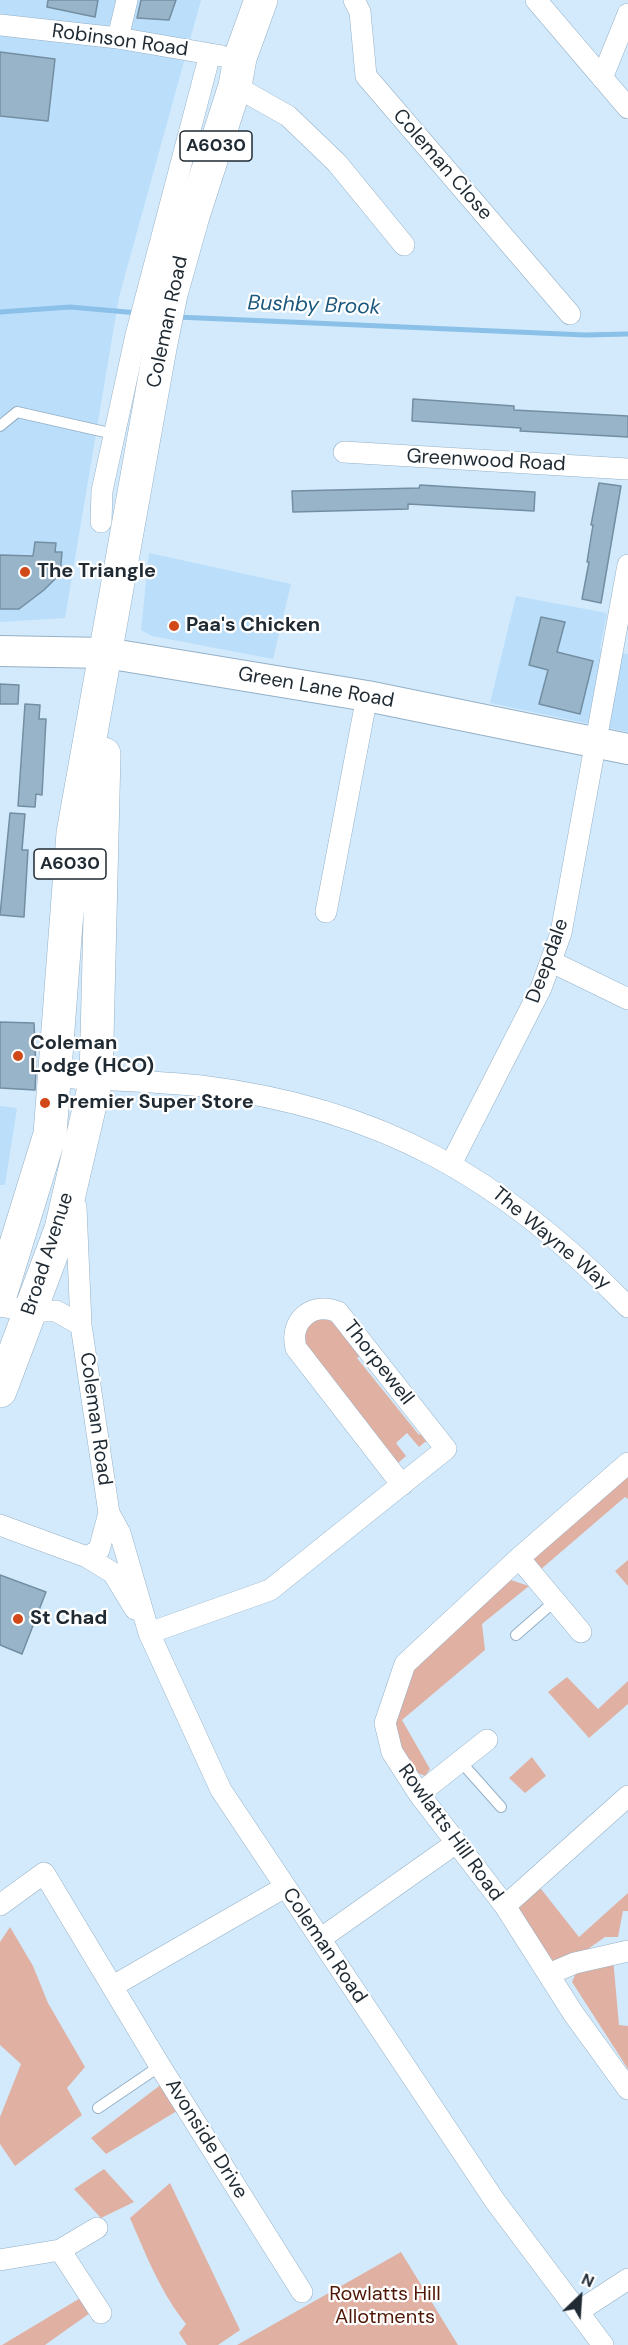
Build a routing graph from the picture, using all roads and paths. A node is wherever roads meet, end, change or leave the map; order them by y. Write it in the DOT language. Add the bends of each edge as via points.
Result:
graph roads {
  1 [pos="127,0"];
  2 [pos="261,0"];
  3 [pos="354,0"];
  4 [pos="537,0"];
  5 [pos="628,14"];
  6 [pos="0,25"];
  7 [pos="118,38"];
  8 [pos="228,66"];
  9 [pos="602,78"];
  10 [pos="628,108"];
  11 [pos="404,245"];
  12 [pos="570,314"];
  13 [pos="148,342"];
  14 [pos="0,426"];
  15 [pos="114,434"];
  16 [pos="344,452"];
  17 [pos="628,469"];
  18 [pos="101,522"];
  19 [pos="628,565"];
  20 [pos="621,644"];
  21 [pos="0,651"];
  22 [pos="106,653"];
  23 [pos="367,696"];
  24 [pos="595,742"];
  25 [pos="628,749"];
  26 [pos="326,912"];
  27 [pos="552,962"];
  28 [pos="628,999"];
  29 [pos="56,1077"];
  30 [pos="96,1079"];
  31 [pos="451,1164"];
  32 [pos="74,1174"];
  33 [pos="0,1296"];
  34 [pos="628,1307"];
  35 [pos="15,1308"];
  36 [pos="81,1325"];
  37 [pos="0,1391"];
  38 [pos="628,1463"];
  39 [pos="402,1485"];
  40 [pos="109,1513"];
  41 [pos="0,1525"];
  42 [pos="87,1557"];
  43 [pos="519,1558"];
  44 [pos="555,1601"];
  45 [pos="581,1632"];
  46 [pos="149,1633"];
  47 [pos="516,1635"];
  48 [pos="487,1740"];
  49 [pos="460,1762"];
  50 [pos="419,1794"];
  51 [pos="628,1796"];
  52 [pos="501,1807"];
  53 [pos="456,1844"];
  54 [pos="285,1887"];
  55 [pos="0,1905"];
  56 [pos="505,1906"];
  57 [pos="320,1939"];
  58 [pos="628,1952"];
  59 [pos="549,1974"];
  60 [pos="113,1986"];
  61 [pos="160,2066"];
  62 [pos="628,2089"];
  63 [pos="98,2108"];
  64 [pos="97,2228"];
  65 [pos="60,2250"];
  66 [pos="0,2260"];
  67 [pos="628,2279"];
  68 [pos="302,2292"];
  69 [pos="579,2311"];
  70 [pos="101,2313"];
  71 [pos="603,2345"];
  1 -- 7 [label="street"];
  2 -- 8 [label="highway, Coleman Road / A6030"];
  3 -- 12 [label="street, Coleman Close" via="360,12 366,76"];
  4 -- 9 [label="street"];
  5 -- 9 [label="street"];
  6 -- 7 [label="street, Robinson Road"];
  7 -- 8 [label="street, Robinson Road"];
  8 -- 11 [label="street, Robinson Road" via="337,163"];
  8 -- 13 [label="highway, Coleman Road / A6030" via="194,216 160,290"];
  9 -- 10 [label="street"];
  13 -- 15 [label="street"];
  13 -- 22 [label="highway, Coleman Road / A6030"];
  14 -- 15 [label="lane" via="17,412"];
  15 -- 18 [label="street" via="102,491"];
  16 -- 17 [label="street, Greenwood Road"];
  19 -- 20 [label="street, Deepdale"];
  20 -- 24 [label="street, Deepdale"];
  21 -- 22 [label="street, Green Lane Road"];
  22 -- 23 [label="street, Green Lane Road"];
  22 -- 29 [label="highway, Coleman Road / A6030" via="73,833"];
  22 -- 30 [label="highway, Coleman Road / A6030"];
  23 -- 24 [label="street, Green Lane Road"];
  23 -- 26 [label="street"];
  24 -- 25 [label="street, Green Lane Road"];
  24 -- 27 [label="street, Deepdale" via="568,903"];
  27 -- 28 [label="street"];
  27 -- 31 [label="street, Deepdale"];
  29 -- 30 [label="street, The Wayne Way"];
  29 -- 33 [label="highway, Broad Avenue / A6030" via="50,1134"];
  30 -- 31 [label="street, The Wayne Way" via="200,1086 284,1101 339,1115"];
  30 -- 32 [label="highway, Broad Avenue / A6030"];
  31 -- 34 [label="street, The Wayne Way" via="539,1224"];
  32 -- 35 [label="highway, Broad Avenue / A6030" via="61,1229"];
  32 -- 36 [label="street, Coleman Road"];
  35 -- 36 [label="street, Coleman Road" via="56,1311"];
  35 -- 37 [label="highway, Broad Avenue / A6030"];
  36 -- 40 [label="street, Coleman Road"];
  38 -- 43 [label="street, Rowlatts Hill Road"];
  39 -- 39 [label="street, Thorpewell" via="296,1348 294,1332 308,1312 323,1308 338,1312 446,1449"];
  39 -- 46 [label="street, Thorpewell" via="270,1590"];
  40 -- 42 [label="street, Coleman Road" via="99,1550"];
  40 -- 46 [label="street, Coleman Road" via="120,1533"];
  41 -- 42 [label="street"];
  42 -- 46 [label="street" via="113,1573"];
  43 -- 44 [label="street"];
  43 -- 50 [label="street, Rowlatts Hill Road" via="405,1664 385,1723 392,1752"];
  44 -- 45 [label="street"];
  44 -- 47 [label="lane"];
  46 -- 54 [label="street, Coleman Road" via="221,1790"];
  48 -- 49 [label="street"];
  49 -- 50 [label="street"];
  49 -- 52 [label="lane"];
  50 -- 53 [label="street, Rowlatts Hill Road"];
  51 -- 56 [label="street"];
  53 -- 56 [label="street, Rowlatts Hill Road"];
  53 -- 57 [label="street"];
  54 -- 57 [label="street, Coleman Road"];
  54 -- 60 [label="street"];
  55 -- 60 [label="street, Avonside Drive" via="44,1873"];
  56 -- 59 [label="street, Rowlatts Hill Road"];
  57 -- 69 [label="street, Coleman Road" via="495,2201"];
  58 -- 59 [label="street" via="575,1963"];
  59 -- 62 [label="street, Rowlatts Hill Road"];
  60 -- 61 [label="street, Avonside Drive"];
  61 -- 63 [label="lane"];
  61 -- 68 [label="street, Avonside Drive"];
  64 -- 65 [label="street"];
  65 -- 66 [label="street"];
  65 -- 70 [label="street"];
  67 -- 69 [label="street"];
  69 -- 71 [label="street, Coleman Road"];
}
